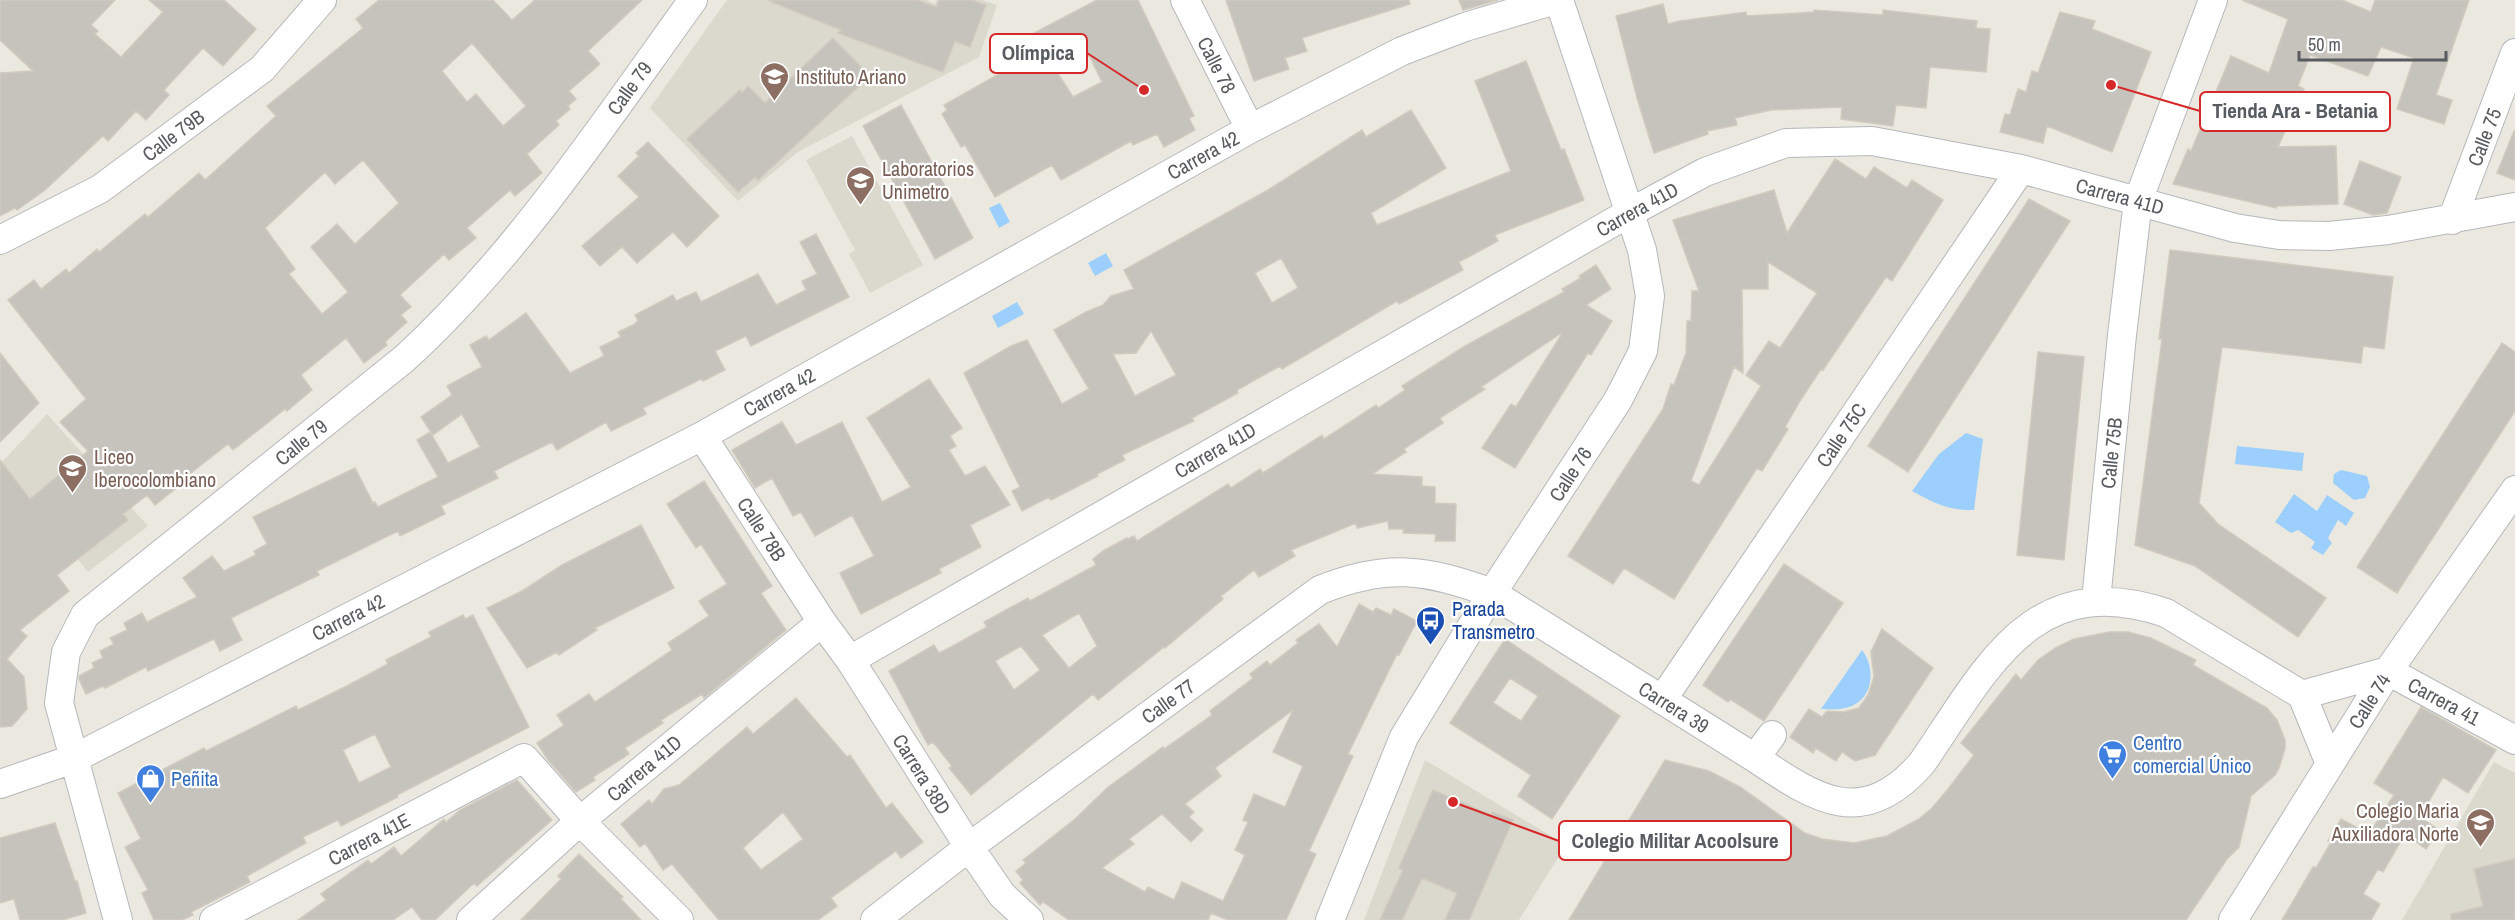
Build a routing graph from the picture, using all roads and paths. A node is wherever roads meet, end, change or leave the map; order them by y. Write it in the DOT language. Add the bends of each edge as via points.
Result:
graph roads {
  1 [pos="322,0"];
  2 [pos="693,0"];
  3 [pos="1185,0"];
  4 [pos="1557,0"];
  5 [pos="2213,0"];
  6 [pos="2515,53"];
  7 [pos="1250,129"];
  8 [pos="2021,169"];
  9 [pos="2138,201"];
  10 [pos="2515,207"];
  11 [pos="1629,213"];
  12 [pos="2452,220"];
  13 [pos="0,240"];
  14 [pos="702,436"];
  15 [pos="2515,490"];
  16 [pos="1492,593"];
  17 [pos="2096,601"];
  18 [pos="822,622"];
  19 [pos="850,660"];
  20 [pos="2388,671"];
  21 [pos="2302,695"];
  22 [pos="1662,700"];
  23 [pos="2515,740"];
  24 [pos="73,759"];
  25 [pos="2330,764"];
  26 [pos="0,784"];
  27 [pos="580,821"];
  28 [pos="969,847"];
  29 [pos="118,920"];
  30 [pos="214,920"];
  31 [pos="471,920"];
  32 [pos="679,920"];
  33 [pos="875,920"];
  34 [pos="1029,920"];
  35 [pos="1330,920"];
  36 [pos="2233,920"];
  1 -- 13 [label="street, Calle 79B" via="262,69 100,189"];
  2 -- 24 [label="street, Calle 79" via="555,191 446,321 86,615 66,652 59,703"];
  3 -- 7 [label="street, Calle 78"];
  4 -- 7 [label="street, Carrera 42" via="1465,27 1402,51"];
  4 -- 11 [label="street, Calle 76"];
  5 -- 9 [label="street, Calle 75B"];
  6 -- 12 [label="street, Calle 75"];
  7 -- 14 [label="street, Carrera 42"];
  8 -- 9 [label="street, Carrera 41D"];
  8 -- 11 [label="street, Carrera 41D" via="1872,141 1786,143 1705,172"];
  8 -- 22 [label="street, Calle 75C"];
  9 -- 12 [label="street, Carrera 41D" via="2235,228 2279,235 2340,235"];
  9 -- 17 [label="street, Calle 75B"];
  10 -- 12 [label="street, Carrera 41D"];
  11 -- 16 [label="street, Calle 76" via="1642,250 1650,296 1643,351 1618,400"];
  11 -- 19 [label="street, Carrera 41D"];
  14 -- 18 [label="street, Calle 78B"];
  14 -- 24 [label="street, Carrera 42"];
  15 -- 20 [label="street, Calle 74"];
  16 -- 22 [label="street, Carrera 39"];
  16 -- 28 [label="street, Calle 77" via="1448,577 1412,572 1379,572 1349,578 1320,590"];
  16 -- 35 [label="street, Calle 76" via="1404,738"];
  17 -- 21 [label="street" via="2143,604 2166,613"];
  17 -- 22 [label="street, Carrera 39" via="2064,607 2031,624 2006,645 1907,781 1863,801 1837,802 1816,796 1797,786 1763,746"];
  18 -- 19 [label="street, Carrera 38D"];
  18 -- 27 [label="street, Carrera 41D"];
  19 -- 28 [label="street, Carrera 38D"];
  20 -- 21 [label="street, Carrera 41"];
  20 -- 23 [label="street, Carrera 41"];
  20 -- 25 [label="street, Calle 74"];
  21 -- 25 [label="street"];
  24 -- 26 [label="street, Carrera 42"];
  24 -- 29 [label="street, Calle 79"];
  25 -- 36 [label="street, Calle 74"];
  27 -- 30 [label="street, Carrera 41E" via="524,758"];
  27 -- 31 [label="street, Carrera 41D"];
  27 -- 32 [label="street"];
  28 -- 33 [label="street, Calle 77"];
  28 -- 34 [label="street, Carrera 38D" via="1002,895"];
}
